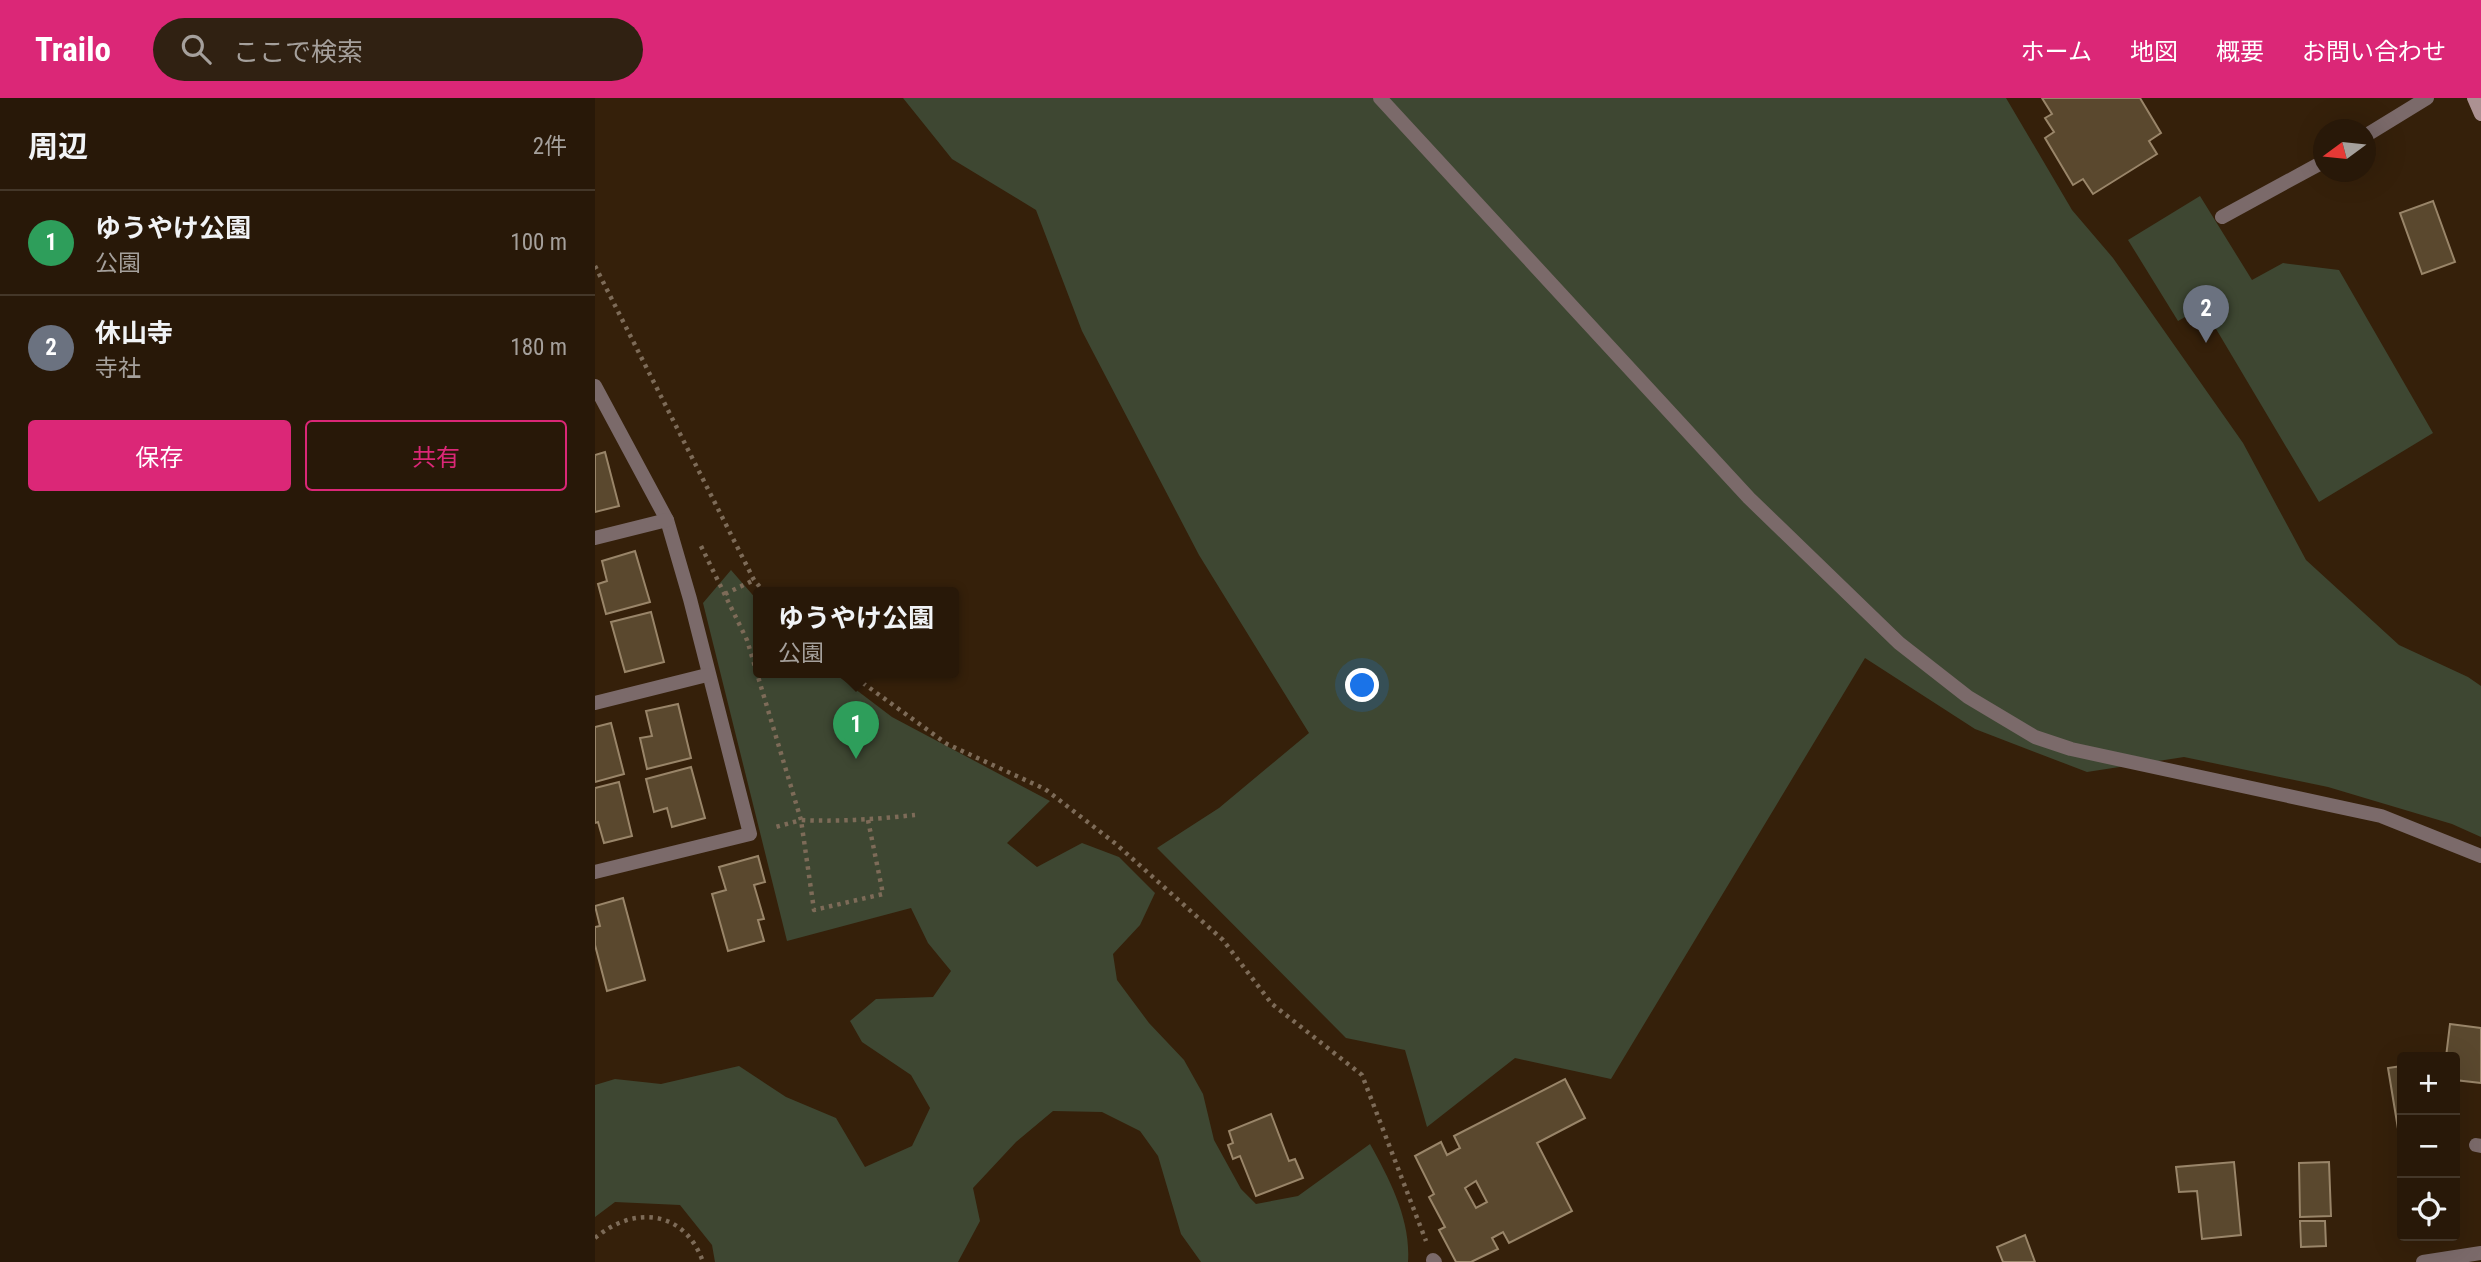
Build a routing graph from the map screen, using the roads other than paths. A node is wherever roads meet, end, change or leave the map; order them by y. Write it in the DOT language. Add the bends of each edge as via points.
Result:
graph roads {
  1 [pos="1380,98"];
  2 [pos="2427,98"];
  3 [pos="2474,98"];
  4 [pos="2481,114"];
  5 [pos="2376,129"];
  6 [pos="2313,167"];
  7 [pos="2222,217"];
  8 [pos="595,386"];
  9 [pos="667,520"];
  10 [pos="595,538"];
  11 [pos="707,675"];
  12 [pos="595,703"];
  13 [pos="2481,856"];
  14 [pos="595,872"];
  15 [pos="2481,1253"];
  16 [pos="2423,1262"];
  1 -- 13 [label="street" via="1749,498 1899,643 1968,697 2035,737 2071,750 2381,816"];
  2 -- 5 [label="street"];
  3 -- 4 [label="main road"];
  6 -- 7 [label="street"];
  8 -- 9 [label="street"];
  9 -- 10 [label="street"];
  9 -- 11 [label="street"];
  11 -- 12 [label="street"];
  11 -- 14 [label="street" via="750,834"];
  15 -- 16 [label="street"];
}
